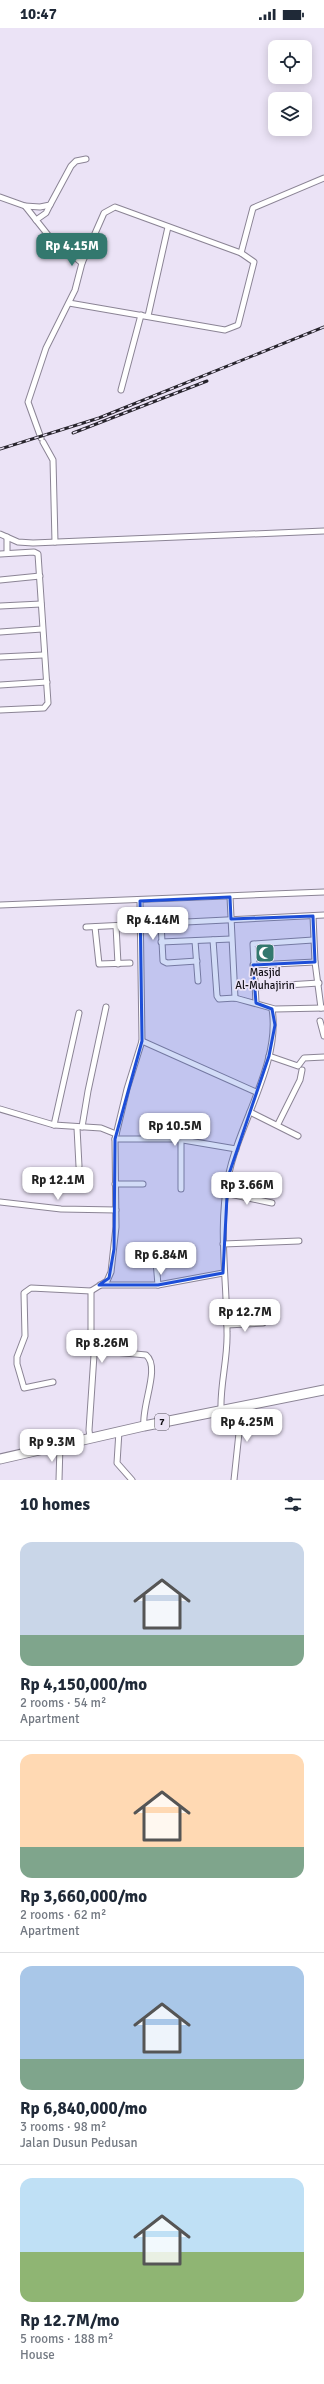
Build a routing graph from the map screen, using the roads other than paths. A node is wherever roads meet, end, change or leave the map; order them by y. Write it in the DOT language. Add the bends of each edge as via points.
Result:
graph roads {
  1 [pos="86,159"];
  2 [pos="324,178"];
  3 [pos="0,197"];
  4 [pos="50,205"];
  5 [pos="25,206"];
  6 [pos="36,220"];
  7 [pos="168,227"];
  8 [pos="241,253"];
  9 [pos="82,263"];
  10 [pos="68,303"];
  11 [pos="140,315"];
  12 [pos="148,316"];
  13 [pos="122,390"];
  14 [pos="324,531"];
  15 [pos="0,534"];
  16 [pos="7,537"];
  17 [pos="18,542"];
  18 [pos="55,542"];
  19 [pos="19,553"];
  20 [pos="0,554"];
  21 [pos="7,554"];
  22 [pos="40,576"];
  23 [pos="0,580"];
  24 [pos="41,604"];
  25 [pos="0,606"];
  26 [pos="42,629"];
  27 [pos="0,632"];
  28 [pos="43,655"];
  29 [pos="0,657"];
  30 [pos="46,682"];
  31 [pos="0,685"];
  32 [pos="0,710"];
  33 [pos="324,892"];
  34 [pos="230,897"];
  35 [pos="140,900"];
  36 [pos="0,905"];
  37 [pos="324,915"];
  38 [pos="313,916"];
  39 [pos="231,920"];
  40 [pos="161,923"];
  41 [pos="140,924"];
  42 [pos="116,926"];
  43 [pos="86,927"];
  44 [pos="95,927"];
  45 [pos="231,939"];
  46 [pos="214,940"];
  47 [pos="313,940"];
  48 [pos="196,941"];
  49 [pos="162,942"];
  50 [pos="197,961"];
  51 [pos="315,962"];
  52 [pos="130,963"];
  53 [pos="118,964"];
  54 [pos="253,965"];
  55 [pos="198,981"];
  56 [pos="319,983"];
  57 [pos="255,987"];
  58 [pos="235,998"];
  59 [pos="256,1004"];
  60 [pos="106,1007"];
  61 [pos="323,1008"];
  62 [pos="272,1009"];
  63 [pos="79,1013"];
  64 [pos="320,1021"];
  65 [pos="324,1036"];
  66 [pos="142,1041"];
  67 [pos="269,1056"];
  68 [pos="324,1058"];
  69 [pos="302,1070"];
  70 [pos="256,1092"];
  71 [pos="0,1109"];
  72 [pos="250,1112"];
  73 [pos="278,1124"];
  74 [pos="54,1125"];
  75 [pos="79,1128"];
  76 [pos="115,1136"];
  77 [pos="298,1136"];
  78 [pos="181,1140"];
  79 [pos="236,1149"];
  80 [pos="79,1166"];
  81 [pos="115,1184"];
  82 [pos="143,1184"];
  83 [pos="181,1189"];
  84 [pos="225,1193"];
  85 [pos="0,1202"];
  86 [pos="272,1203"];
  87 [pos="116,1210"];
  88 [pos="299,1241"];
  89 [pos="222,1244"];
  90 [pos="155,1250"];
  91 [pos="224,1273"];
  92 [pos="99,1285"];
  93 [pos="158,1285"];
  94 [pos="91,1291"];
  95 [pos="263,1324"];
  96 [pos="227,1325"];
  97 [pos="93,1350"];
  98 [pos="53,1382"];
  99 [pos="324,1390"];
  100 [pos="240,1407"];
  101 [pos="221,1410"];
  102 [pos="144,1426"];
  103 [pos="119,1431"];
  104 [pos="90,1438"];
  105 [pos="60,1445"];
  106 [pos="0,1459"];
  107 [pos="134,1479"];
  108 [pos="59,1480"];
  109 [pos="234,1480"];
  1 -- 4 [label="street" via="71,166"];
  2 -- 8 [label="street" via="252,208"];
  3 -- 5 [label="street"];
  4 -- 5 [label="street"];
  4 -- 6 [label="street" via="46,213"];
  5 -- 6 [label="street"];
  6 -- 9 [label="street" via="60,246"];
  7 -- 8 [label="street"];
  7 -- 9 [label="street" via="120,208 107,210"];
  7 -- 12 [label="street"];
  8 -- 12 [label="street" via="250,258 254,266 238,325 217,330"];
  9 -- 10 [label="street" via="78,282"];
  10 -- 11 [label="street"];
  10 -- 18 [label="street" via="46,348 28,402 42,440 53,460"];
  11 -- 12 [label="street"];
  11 -- 13 [label="street"];
  14 -- 18 [label="street"];
  15 -- 16 [label="street"];
  16 -- 17 [label="street"];
  16 -- 21 [label="street"];
  17 -- 18 [label="street"];
  17 -- 19 [label="street"];
  19 -- 21 [label="street"];
  19 -- 22 [label="street" via="37,552"];
  20 -- 21 [label="street"];
  22 -- 23 [label="street"];
  22 -- 24 [label="street"];
  24 -- 25 [label="street"];
  24 -- 26 [label="street"];
  26 -- 27 [label="street"];
  26 -- 28 [label="street"];
  28 -- 29 [label="street"];
  28 -- 30 [label="street"];
  30 -- 31 [label="street"];
  30 -- 32 [label="street" via="46,707"];
  33 -- 34 [label="street"];
  34 -- 35 [label="street"];
  34 -- 39 [label="street"];
  35 -- 36 [label="street"];
  35 -- 41 [label="street"];
  37 -- 38 [label="street"];
  38 -- 39 [label="street"];
  38 -- 47 [label="street"];
  39 -- 40 [label="street"];
  39 -- 45 [label="street"];
  40 -- 41 [label="street"];
  40 -- 49 [label="street"];
  41 -- 42 [label="street"];
  41 -- 66 [label="street"];
  42 -- 44 [label="street"];
  42 -- 53 [label="street"];
  43 -- 44 [label="street"];
  44 -- 53 [label="street" via="98,963"];
  45 -- 46 [label="street"];
  45 -- 58 [label="street"];
  46 -- 48 [label="street"];
  46 -- 58 [label="street" via="217,996 221,999"];
  47 -- 51 [label="street"];
  47 -- 54 [label="street" via="254,943"];
  48 -- 49 [label="street"];
  48 -- 50 [label="street"];
  49 -- 50 [label="street" via="164,962"];
  50 -- 55 [label="street"];
  51 -- 54 [label="street"];
  51 -- 56 [label="street"];
  52 -- 53 [label="street"];
  54 -- 57 [label="street"];
  56 -- 57 [label="street"];
  56 -- 61 [label="street"];
  57 -- 59 [label="street"];
  58 -- 59 [label="street"];
  59 -- 62 [label="street"];
  60 -- 75 [label="street"];
  61 -- 62 [label="street"];
  62 -- 67 [label="street" via="275,1025"];
  63 -- 74 [label="street"];
  64 -- 65 [label="street"];
  66 -- 70 [label="street"];
  66 -- 76 [label="street"];
  67 -- 68 [label="street" via="298,1066 304,1058"];
  67 -- 70 [label="street"];
  69 -- 73 [label="street" via="300,1080"];
  70 -- 72 [label="street"];
  71 -- 74 [label="street"];
  72 -- 73 [label="street"];
  72 -- 79 [label="street"];
  73 -- 77 [label="street"];
  74 -- 75 [label="street"];
  75 -- 76 [label="street" via="109,1129"];
  75 -- 80 [label="street"];
  76 -- 78 [label="street"];
  76 -- 81 [label="street"];
  78 -- 79 [label="street"];
  78 -- 83 [label="street"];
  79 -- 84 [label="street"];
  81 -- 82 [label="street"];
  81 -- 87 [label="street"];
  84 -- 86 [label="street"];
  84 -- 89 [label="street"];
  85 -- 87 [label="street" via="61,1210"];
  87 -- 92 [label="street" via="110,1272 107,1281"];
  88 -- 89 [label="street"];
  89 -- 91 [label="street"];
  90 -- 93 [label="street"];
  91 -- 93 [label="street"];
  91 -- 96 [label="street"];
  92 -- 93 [label="street"];
  92 -- 94 [label="street"];
  94 -- 97 [label="street"];
  94 -- 98 [label="street" via="31,1288 24,1293 25,1336 17,1357 18,1370 24,1388"];
  95 -- 96 [label="street"];
  96 -- 101 [label="street"];
  97 -- 102 [label="street" via="146,1355 151,1360 152,1371 143,1411"];
  97 -- 104 [label="street"];
  99 -- 100 [label="highway, 7"];
  100 -- 101 [label="highway, 7"];
  100 -- 109 [label="street"];
  101 -- 102 [label="highway, 7"];
  102 -- 103 [label="highway, 7"];
  103 -- 104 [label="highway, 7"];
  103 -- 107 [label="street" via="117,1463 122,1471"];
  104 -- 105 [label="highway, 7"];
  105 -- 106 [label="highway, 7"];
  105 -- 108 [label="street"];
}
